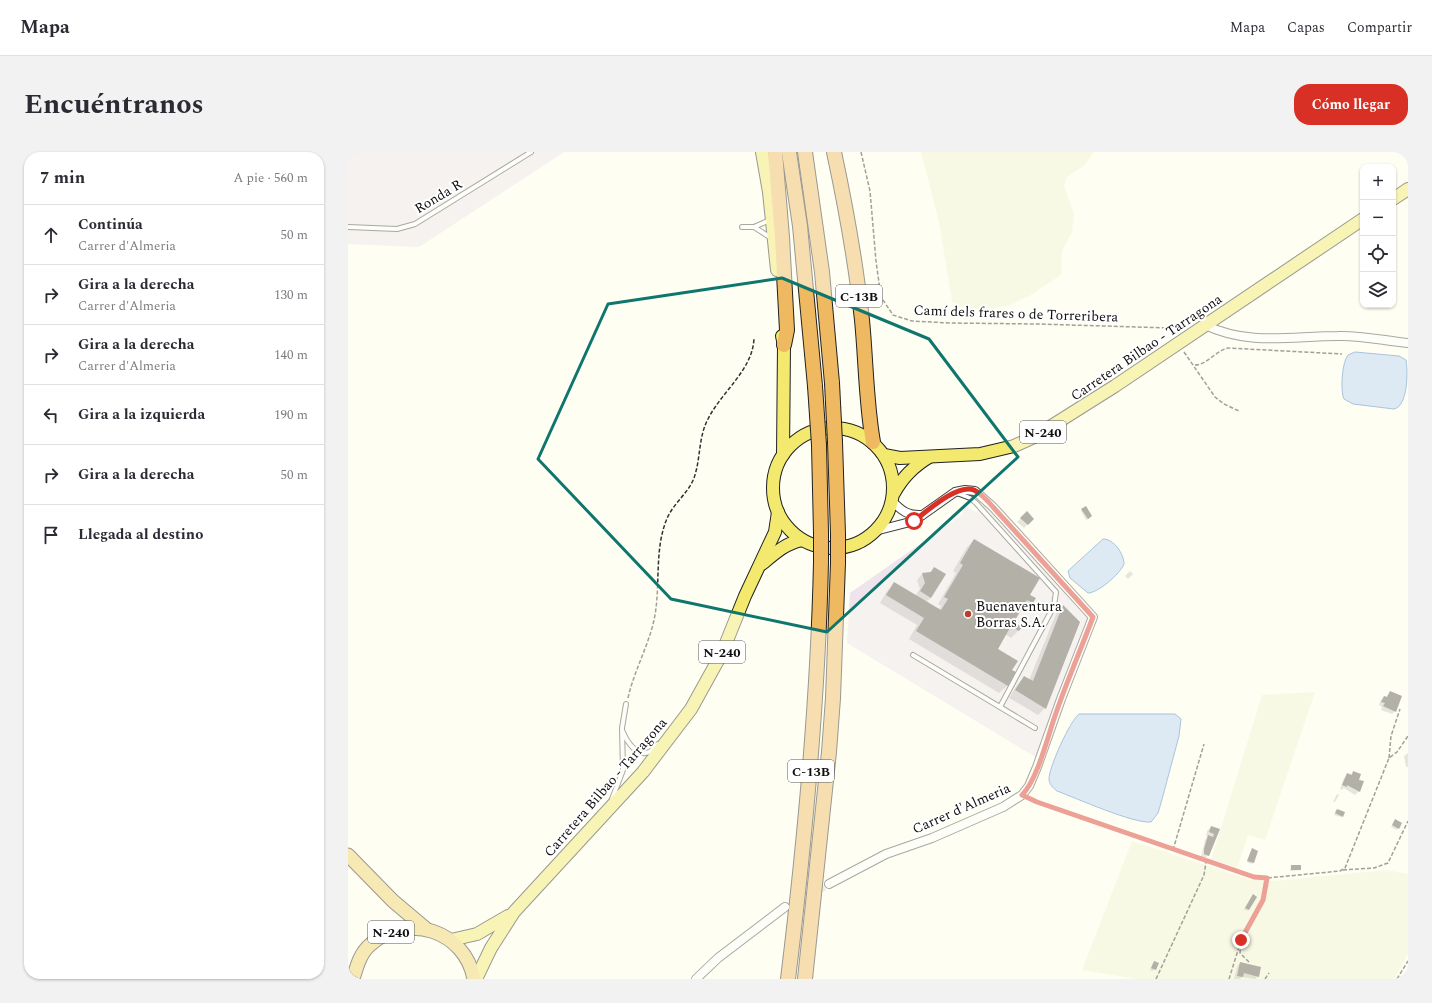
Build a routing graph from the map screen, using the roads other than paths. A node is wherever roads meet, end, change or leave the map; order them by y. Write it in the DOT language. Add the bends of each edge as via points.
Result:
graph roads {
  1 [pos="531,152"];
  2 [pos="762,152"];
  3 [pos="775,152"];
  4 [pos="789,152"];
  5 [pos="805,152"];
  6 [pos="834,152"];
  7 [pos="1408,189"];
  8 [pos="1396,197"];
  9 [pos="772,219"];
  10 [pos="1360,221"];
  11 [pos="348,227"];
  12 [pos="742,227"];
  13 [pos="754,227"];
  14 [pos="775,243"];
  15 [pos="1205,325"];
  16 [pos="1408,343"];
  17 [pos="784,344"];
  18 [pos="873,442"];
  19 [pos="783,455"];
  20 [pos="884,455"];
  21 [pos="929,457"];
  22 [pos="955,492"];
  23 [pos="893,497"];
  24 [pos="778,512"];
  25 [pos="922,515"];
  26 [pos="875,531"];
  27 [pos="802,540"];
  28 [pos="760,566"];
  29 [pos="912,655"];
  30 [pos="626,704"];
  31 [pos="1000,707"];
  32 [pos="622,728"];
  33 [pos="1035,728"];
  34 [pos="675,732"];
  35 [pos="608,811"];
  36 [pos="348,855"];
  37 [pos="829,884"];
  38 [pos="785,907"];
  39 [pos="514,912"];
  40 [pos="425,928"];
  41 [pos="451,940"];
  42 [pos="348,973"];
  43 [pos="353,979"];
  44 [pos="475,979"];
  45 [pos="696,979"];
  46 [pos="788,979"];
  47 [pos="805,979"];
  1 -- 11 [label="lane, Ronda R" via="415,224 397,229"];
  2 -- 9 [label="main road"];
  3 -- 17 [label="highway" via="786,330"];
  4 -- 46 [label="highway, C-13B, bridge" via="800,226 815,386 819,444 821,562 815,722"];
  5 -- 47 [label="highway, C-13B, bridge" via="822,272 832,383 838,534 829,752"];
  6 -- 18 [label="highway, C-13B" via="856,270"];
  7 -- 8 [label="main road"];
  9 -- 13 [label="lane"];
  9 -- 14 [label="main road"];
  10 -- 15 [label="main road, Carretera Bilbao - Tarragona / N-240"];
  12 -- 13 [label="lane"];
  13 -- 14 [label="lane"];
  14 -- 17 [label="main road"];
  15 -- 16 [label="street" via="1243,337 1296,339 1339,336"];
  15 -- 21 [label="main road, Carretera Bilbao - Tarragona / N-240" via="1069,416 1023,443 990,452"];
  17 -- 19 [label="main road"];
  18 -- 19 [label="main road, N-240" via="850,430 825,428 801,437"];
  18 -- 20 [label="main road, N-240"];
  19 -- 24 [label="main road, N-240" via="774,479 774,496"];
  20 -- 21 [label="main road, N-240" via="900,458"];
  20 -- 23 [label="main road, N-240" via="892,473"];
  21 -- 23 [label="main road, N-240" via="904,476"];
  22 -- 25 [label="street"];
  22 -- 31 [label="lane" via="976,503 1056,592 1054,606"];
  22 -- 37 [label="street, Carrer d'Almeria" via="970,489 980,494 1093,617 1037,767 1022,795 1003,807 932,838 886,854"];
  23 -- 25 [label="street" via="906,514"];
  23 -- 26 [label="main road, N-240" via="886,518"];
  24 -- 27 [label="main road, N-240" via="786,525"];
  24 -- 28 [label="main road, N-240" via="775,532"];
  25 -- 26 [label="street" via="914,521"];
  26 -- 27 [label="main road, N-240" via="861,542 844,547 819,547"];
  27 -- 28 [label="main road, N-240" via="779,549"];
  28 -- 34 [label="main road, Carretera Bilbao - Tarragona / N-240" via="713,672"];
  29 -- 31 [label="lane"];
  30 -- 32 [label="lane"];
  31 -- 33 [label="lane"];
  32 -- 34 [label="lane" via="626,739 637,751 644,753"];
  32 -- 35 [label="lane" via="623,770"];
  34 -- 35 [label="main road, Carretera Bilbao - Tarragona / N-240"];
  35 -- 39 [label="main road, Carretera Bilbao - Tarragona / N-240"];
  36 -- 40 [label="highway, N-240" via="393,901"];
  38 -- 45 [label="street" via="718,958"];
  39 -- 41 [label="main road, N-240" via="477,934"];
  39 -- 44 [label="main road, N-240"];
  40 -- 41 [label="highway, N-240"];
  40 -- 43 [label="highway, N-240" via="399,929 386,933 370,944 358,960"];
  41 -- 44 [label="highway, N-240" via="466,957"];
  42 -- 43 [label="highway, N-240"];
}
